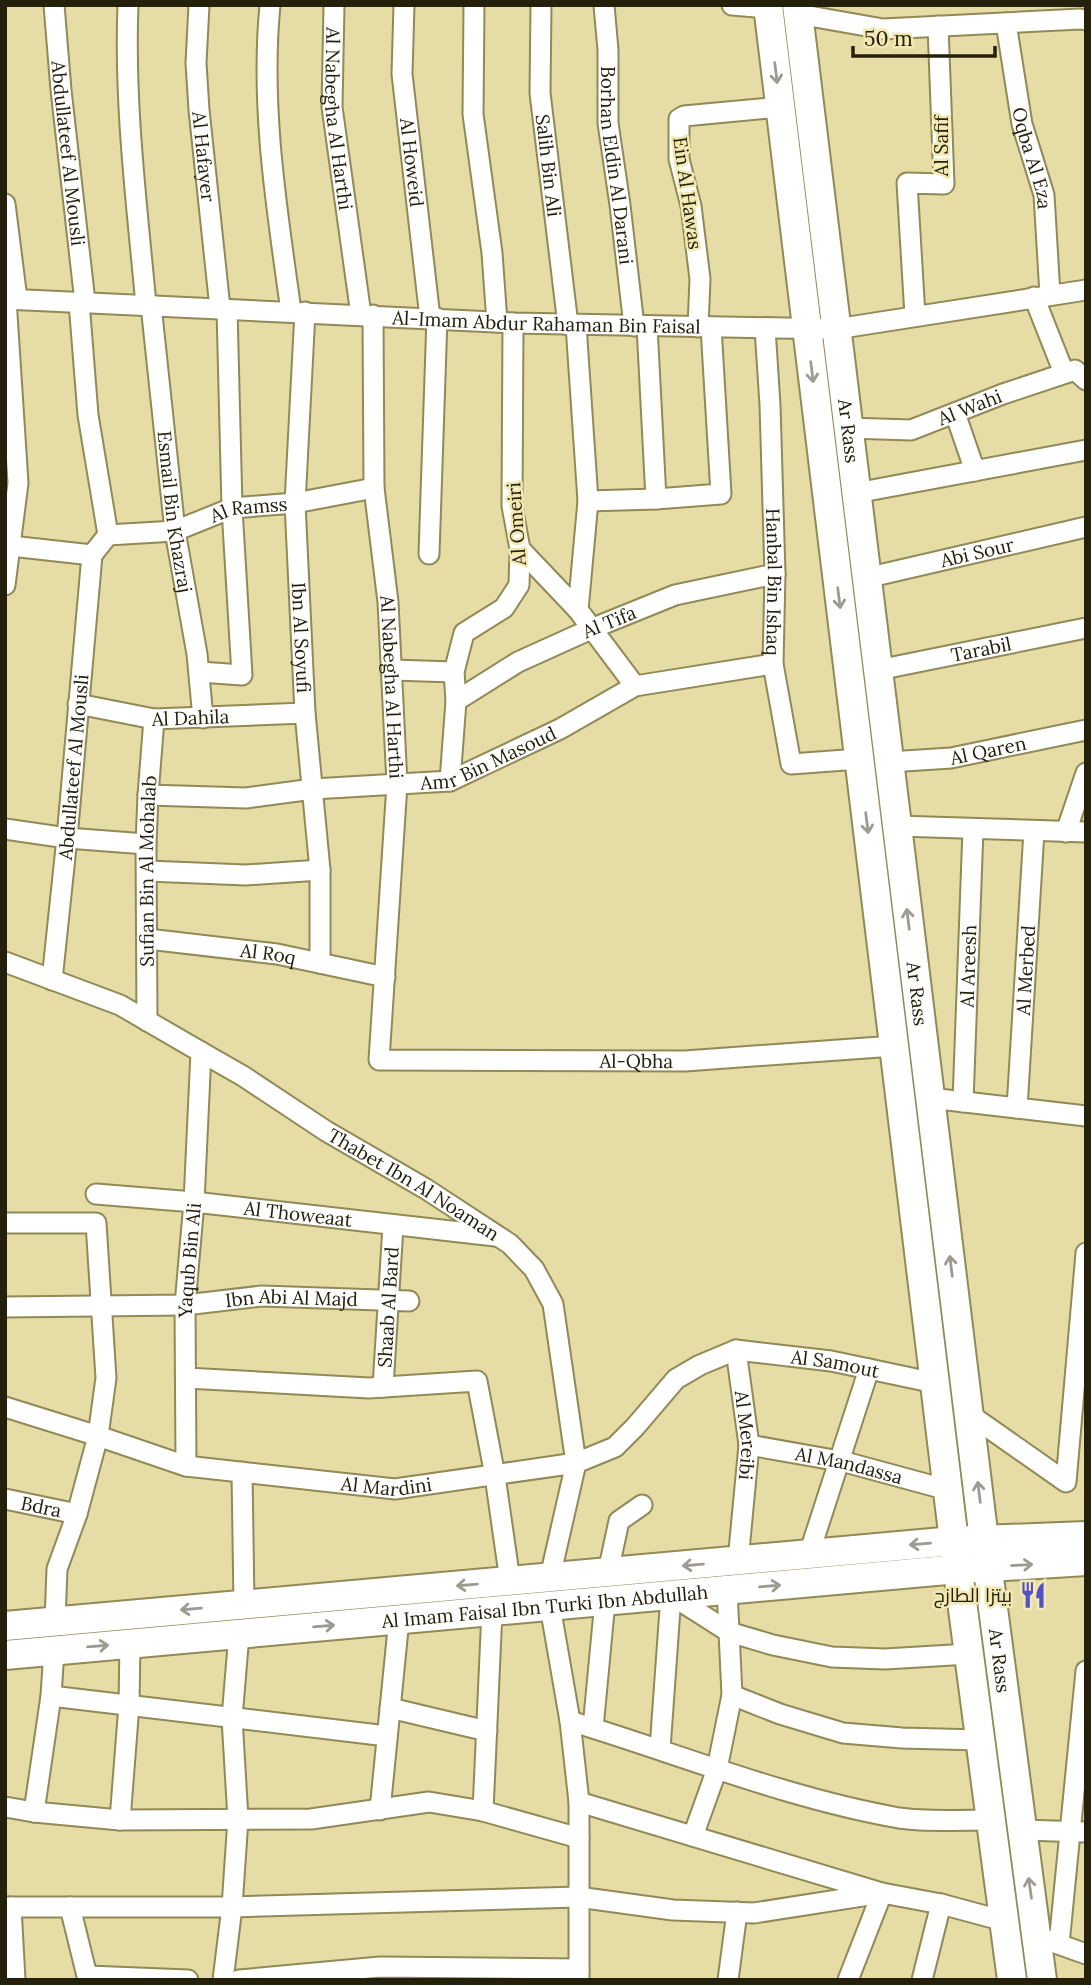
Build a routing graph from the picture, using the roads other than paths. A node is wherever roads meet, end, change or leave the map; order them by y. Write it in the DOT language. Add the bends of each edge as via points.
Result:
graph roads {
  1 [pos="54,5"];
  2 [pos="128,5"];
  3 [pos="199,5"];
  4 [pos="270,5"];
  5 [pos="334,5"];
  6 [pos="404,5"];
  7 [pos="474,5"];
  8 [pos="541,5"];
  9 [pos="604,5"];
  10 [pos="732,5"];
  11 [pos="768,7"];
  12 [pos="798,9"];
  13 [pos="976,15"];
  14 [pos="1086,20"];
  15 [pos="1006,23"];
  16 [pos="938,26"];
  17 [pos="780,107"];
  18 [pos="5,204"];
  19 [pos="1086,290"];
  20 [pos="1042,296"];
  21 [pos="9,299"];
  22 [pos="82,302"];
  23 [pos="149,305"];
  24 [pos="223,308"];
  25 [pos="298,312"];
  26 [pos="367,315"];
  27 [pos="915,316"];
  28 [pos="433,318"];
  29 [pos="505,322"];
  30 [pos="572,325"];
  31 [pos="640,326"];
  32 [pos="704,327"];
  33 [pos="765,328"];
  34 [pos="807,329"];
  35 [pos="836,329"];
  36 [pos="1064,373"];
  37 [pos="1086,380"];
  38 [pos="955,413"];
  39 [pos="848,428"];
  40 [pos="1086,450"];
  41 [pos="975,471"];
  42 [pos="12,482"];
  43 [pos="374,488"];
  44 [pos="856,493"];
  45 [pos="656,499"];
  46 [pos="588,501"];
  47 [pos="295,503"];
  48 [pos="232,508"];
  49 [pos="1086,527"];
  50 [pos="174,531"];
  51 [pos="108,535"];
  52 [pos="11,546"];
  53 [pos="520,549"];
  54 [pos="429,554"];
  55 [pos="92,555"];
  56 [pos="775,574"];
  57 [pos="866,578"];
  58 [pos="5,585"];
  59 [pos="578,610"];
  60 [pos="1086,628"];
  61 [pos="591,629"];
  62 [pos="773,664"];
  63 [pos="391,670"];
  64 [pos="878,670"];
  65 [pos="200,672"];
  66 [pos="454,672"];
  67 [pos="635,686"];
  68 [pos="456,701"];
  69 [pos="78,704"];
  70 [pos="305,713"];
  71 [pos="203,718"];
  72 [pos="154,719"];
  73 [pos="1086,730"];
  74 [pos="859,759"];
  75 [pos="889,762"];
  76 [pos="1086,773"];
  77 [pos="450,781"];
  78 [pos="397,784"];
  79 [pos="313,789"];
  80 [pos="148,795"];
  81 [pos="897,827"];
  82 [pos="5,829"];
  83 [pos="973,829"];
  84 [pos="1034,831"];
  85 [pos="1076,832"];
  86 [pos="67,838"];
  87 [pos="146,844"];
  88 [pos="320,870"];
  89 [pos="147,871"];
  90 [pos="148,939"];
  91 [pos="5,962"];
  92 [pos="320,963"];
  93 [pos="385,977"];
  94 [pos="52,980"];
  95 [pos="147,1021"];
  96 [pos="894,1046"];
  97 [pos="201,1052"];
  98 [pos="379,1060"];
  99 [pos="930,1098"];
  100 [pos="964,1101"];
  101 [pos="1017,1108"];
  102 [pos="1086,1116"];
  103 [pos="96,1194"];
  104 [pos="194,1202"];
  105 [pos="5,1223"];
  106 [pos="393,1226"];
  107 [pos="499,1237"];
  108 [pos="1086,1253"];
  109 [pos="388,1300"];
  110 [pos="409,1301"];
  111 [pos="186,1305"];
  112 [pos="102,1306"];
  113 [pos="5,1307"];
  114 [pos="736,1350"];
  115 [pos="869,1369"];
  116 [pos="186,1378"];
  117 [pos="935,1383"];
  118 [pos="383,1387"];
  119 [pos="5,1407"];
  120 [pos="969,1414"];
  121 [pos="98,1436"];
  122 [pos="749,1445"];
  123 [pos="838,1461"];
  124 [pos="576,1463"];
  125 [pos="186,1466"];
  126 [pos="242,1472"];
  127 [pos="495,1476"];
  128 [pos="948,1490"];
  129 [pos="5,1499"];
  130 [pos="642,1504"];
  131 [pos="77,1514"];
  132 [pos="1086,1536"];
  133 [pos="954,1541"];
  134 [pos="986,1553"];
  135 [pos="809,1554"];
  136 [pos="738,1561"];
  137 [pos="1086,1561"];
  138 [pos="958,1569"];
  139 [pos="608,1572"];
  140 [pos="550,1577"];
  141 [pos="510,1581"];
  142 [pos="727,1590"];
  143 [pos="671,1595"];
  144 [pos="605,1601"];
  145 [pos="244,1604"];
  146 [pos="550,1606"];
  147 [pos="492,1611"];
  148 [pos="399,1619"];
  149 [pos="55,1621"];
  150 [pos="5,1626"];
  151 [pos="729,1632"];
  152 [pos="239,1634"];
  153 [pos="130,1643"];
  154 [pos="54,1650"];
  155 [pos="969,1654"];
  156 [pos="5,1655"];
  157 [pos="1086,1671"];
  158 [pos="732,1695"];
  159 [pos="51,1696"];
  160 [pos="129,1705"];
  161 [pos="390,1708"];
  162 [pos="232,1718"];
  163 [pos="569,1721"];
  164 [pos="593,1728"];
  165 [pos="487,1731"];
  166 [pos="387,1737"];
  167 [pos="980,1740"];
  168 [pos="660,1749"];
  169 [pos="717,1769"];
  170 [pos="579,1802"];
  171 [pos="5,1807"];
  172 [pos="380,1810"];
  173 [pos="483,1811"];
  174 [pos="34,1812"];
  175 [pos="238,1819"];
  176 [pos="120,1820"];
  177 [pos="991,1820"];
  178 [pos="1022,1829"];
  179 [pos="1078,1832"];
  180 [pos="692,1836"];
  181 [pos="579,1838"];
  182 [pos="882,1893"];
  183 [pos="578,1897"];
  184 [pos="942,1904"];
  185 [pos="8,1907"];
  186 [pos="70,1907"];
  187 [pos="232,1907"];
  188 [pos="737,1912"];
  189 [pos="1004,1921"];
  190 [pos="1047,1940"];
  191 [pos="1086,1954"];
  192 [pos="380,1973"];
  193 [pos="579,1975"];
  194 [pos="88,1978"];
  195 [pos="15,1980"];
  196 [pos="178,1980"];
  197 [pos="188,1980"];
  198 [pos="223,1980"];
  199 [pos="239,1980"];
  200 [pos="728,1980"];
  201 [pos="848,1980"];
  202 [pos="922,1980"];
  203 [pos="1012,1980"];
  204 [pos="1042,1980"];
  1 -- 22 [label="street, Abdullateef Al Mousli"];
  2 -- 23 [label="street, Esmail Bin Khazraj" via="135,192"];
  3 -- 24 [label="street, Al Hafayer" via="199,110"];
  4 -- 25 [label="street, Ibn Al Soyufi" via="268,114 274,187"];
  5 -- 26 [label="street, Al Nabegha Al Harthi" via="332,107"];
  6 -- 28 [label="street, Al Howeid" via="402,74"];
  7 -- 29 [label="street, Al Omeiri" via="473,114"];
  8 -- 30 [label="street, Salih Bin Ali" via="540,93"];
  9 -- 31 [label="street, Borhan Eldin Al Darani" via="608,123"];
  10 -- 11 [label="street"];
  11 -- 17 [label="street, Ar Rass, one-way"];
  12 -- 16 [label="street" via="883,29"];
  12 -- 35 [label="street, Ar Rass"];
  13 -- 15 [label="street"];
  13 -- 16 [label="street"];
  14 -- 15 [label="street"];
  15 -- 20 [label="street, Oqba Al Eza" via="1022,124 1044,195"];
  16 -- 27 [label="street, Al Safif" via="944,184 907,183"];
  17 -- 32 [label="street, Ein Al Hawas" via="678,120"];
  17 -- 34 [label="street, Ar Rass"];
  18 -- 21 [label="street"];
  19 -- 20 [label="street, Al-Imam Abdur Rahaman Bin Faisal"];
  20 -- 27 [label="street, Al-Imam Abdur Rahaman Bin Faisal"];
  20 -- 36 [label="street, Oqba Al Eza"];
  21 -- 22 [label="street, Al-Imam Abdur Rahaman Bin Faisal"];
  21 -- 42 [label="street"];
  22 -- 23 [label="street, Al-Imam Abdur Rahaman Bin Faisal"];
  22 -- 51 [label="street, Abdullateef Al Mousli" via="88,415"];
  23 -- 24 [label="street, Al-Imam Abdur Rahaman Bin Faisal"];
  23 -- 50 [label="street, Esmail Bin Khazraj"];
  24 -- 25 [label="street, Al-Imam Abdur Rahaman Bin Faisal"];
  24 -- 48 [label="street, Al Hafayer"];
  25 -- 26 [label="street, Al-Imam Abdur Rahaman Bin Faisal"];
  25 -- 47 [label="street, Ibn Al Soyufi"];
  26 -- 28 [label="street, Al-Imam Abdur Rahaman Bin Faisal"];
  26 -- 43 [label="street, Al Nabegha Al Harthi"];
  27 -- 35 [label="street, Al-Imam Abdur Rahaman Bin Faisal"];
  28 -- 29 [label="street, Al-Imam Abdur Rahaman Bin Faisal"];
  28 -- 54 [label="street, Al Howeid"];
  29 -- 30 [label="street, Al-Imam Abdur Rahaman Bin Faisal"];
  29 -- 53 [label="street, Al Omeiri" via="512,506"];
  30 -- 31 [label="street, Al-Imam Abdur Rahaman Bin Faisal"];
  30 -- 46 [label="street, Salih Bin Ali"];
  31 -- 32 [label="street, Al-Imam Abdur Rahaman Bin Faisal"];
  31 -- 45 [label="street, Borhan Eldin Al Darani"];
  32 -- 33 [label="street, Al-Imam Abdur Rahaman Bin Faisal"];
  32 -- 45 [label="street, Ein Al Hawas" via="721,494"];
  33 -- 34 [label="street, Al-Imam Abdur Rahaman Bin Faisal"];
  33 -- 56 [label="street, Hanbal Bin Ishaq"];
  34 -- 35 [label="street, Al-Imam Abdur Rahaman Bin Faisal"];
  34 -- 74 [label="street, Ar Rass, one-way"];
  35 -- 39 [label="street, Ar Rass"];
  36 -- 37 [label="street" via="1075,370"];
  36 -- 38 [label="street, Al Wahi"];
  38 -- 39 [label="street, Al Wahi" via="911,430"];
  38 -- 41 [label="street"];
  39 -- 44 [label="street, Ar Rass"];
  40 -- 41 [label="street"];
  41 -- 44 [label="street"];
  42 -- 52 [label="street"];
  43 -- 47 [label="street, Al Ramss"];
  43 -- 63 [label="street, Al Nabegha Al Harthi"];
  44 -- 57 [label="street, Ar Rass"];
  45 -- 46 [label="street, Ein Al Hawas"];
  46 -- 59 [label="street, Salih Bin Ali"];
  47 -- 48 [label="street, Al Ramss"];
  47 -- 70 [label="street, Ibn Al Soyufi"];
  48 -- 50 [label="street, Al Ramss"];
  48 -- 65 [label="street" via="242,675"];
  49 -- 57 [label="street, Abi Sour"];
  50 -- 51 [label="street, Al Ramss"];
  50 -- 65 [label="street, Esmail Bin Khazraj"];
  51 -- 55 [label="street"];
  52 -- 55 [label="street"];
  52 -- 58 [label="street"];
  53 -- 59 [label="street"];
  53 -- 66 [label="street, Al Omeiri" via="519,585 504,608 464,633"];
  55 -- 69 [label="street, Abdullateef Al Mousli"];
  56 -- 61 [label="street, Al Tifa" via="675,595"];
  56 -- 62 [label="street, Hanbal Bin Ishaq"];
  57 -- 64 [label="street, Ar Rass"];
  59 -- 61 [label="street"];
  60 -- 64 [label="street, Tarabil"];
  61 -- 67 [label="street"];
  61 -- 68 [label="street, Al Tifa" via="518,662"];
  62 -- 67 [label="street, Amr Bin Masoud"];
  62 -- 74 [label="street, Hanbal Bin Ishaq" via="791,764"];
  63 -- 66 [label="street"];
  63 -- 78 [label="street, Al Nabegha Al Harthi"];
  64 -- 75 [label="street, Ar Rass"];
  65 -- 71 [label="street, Esmail Bin Khazraj"];
  66 -- 68 [label="street, Al Omeiri"];
  67 -- 77 [label="street, Amr Bin Masoud" via="560,729"];
  68 -- 77 [label="street, Al Omeiri"];
  69 -- 72 [label="street, Al Dahila"];
  69 -- 86 [label="street, Abdullateef Al Mousli"];
  70 -- 71 [label="street, Al Dahila"];
  70 -- 79 [label="street, Ibn Al Soyufi"];
  71 -- 72 [label="street, Al Dahila"];
  72 -- 80 [label="street, Sufian Bin Al Mohalab"];
  73 -- 75 [label="street, Al Qaren" via="951,758"];
  74 -- 96 [label="street, Ar Rass, one-way"];
  75 -- 81 [label="street, Ar Rass"];
  76 -- 85 [label="street"];
  77 -- 78 [label="street, Amr Bin Masoud"];
  78 -- 79 [label="street, Amr Bin Masoud"];
  78 -- 93 [label="street, Al Nabegha Al Harthi"];
  79 -- 80 [label="street, Amr Bin Masoud" via="246,799"];
  79 -- 88 [label="street, Ibn Al Soyufi"];
  80 -- 87 [label="street, Sufian Bin Al Mohalab"];
  81 -- 83 [label="street"];
  99 -- 81 [label="street, Ar Rass, one-way"];
  82 -- 86 [label="street"];
  83 -- 84 [label="street"];
  83 -- 100 [label="street, Al Areesh"];
  84 -- 85 [label="street"];
  84 -- 101 [label="street, Al Merbed"];
  86 -- 87 [label="street"];
  86 -- 94 [label="street, Abdullateef Al Mousli"];
  87 -- 89 [label="street, Sufian Bin Al Mohalab"];
  88 -- 89 [label="street" via="246,875"];
  88 -- 92 [label="street, Ibn Al Soyufi"];
  89 -- 90 [label="street, Sufian Bin Al Mohalab"];
  90 -- 92 [label="street, Al Roq"];
  90 -- 95 [label="street, Sufian Bin Al Mohalab"];
  91 -- 94 [label="street, Thabet Ibn Al Noaman"];
  92 -- 93 [label="street, Al Roq"];
  93 -- 98 [label="street, Al Nabegha Al Harthi"];
  94 -- 95 [label="street, Thabet Ibn Al Noaman" via="120,1005"];
  95 -- 97 [label="street, Thabet Ibn Al Noaman"];
  96 -- 98 [label="street, Al-Qbha" via="685,1061"];
  96 -- 117 [label="street, Ar Rass"];
  97 -- 104 [label="street, Yaqub Bin Ali"];
  97 -- 107 [label="street, Thabet Ibn Al Noaman"];
  99 -- 100 [label="street"];
  120 -- 99 [label="street, Ar Rass, one-way"];
  100 -- 101 [label="street"];
  101 -- 102 [label="street"];
  103 -- 104 [label="street, Al Thoweaat"];
  104 -- 106 [label="street, Al Thoweaat"];
  104 -- 111 [label="street, Yaqub Bin Ali"];
  105 -- 112 [label="street" via="96,1223"];
  106 -- 107 [label="street, Al Thoweaat"];
  106 -- 109 [label="street, Shaab Al Bard"];
  107 -- 124 [label="street, Thabet Ibn Al Noaman" via="534,1269 553,1304"];
  108 -- 120 [label="street" via="1066,1482"];
  109 -- 110 [label="street, Ibn Abi Al Majd"];
  109 -- 111 [label="street, Ibn Abi Al Majd" via="262,1296"];
  109 -- 118 [label="street, Shaab Al Bard"];
  111 -- 112 [label="street, Ibn Abi Al Majd"];
  111 -- 116 [label="street, Yaqub Bin Ali"];
  112 -- 113 [label="street, Ibn Abi Al Majd"];
  112 -- 121 [label="street" via="106,1378"];
  114 -- 115 [label="street, Al Samout"];
  114 -- 122 [label="street, Al Mereibi"];
  114 -- 124 [label="street, Al Mardini" via="676,1378 615,1447"];
  115 -- 117 [label="street, Al Samout"];
  115 -- 123 [label="street"];
  116 -- 118 [label="street"];
  116 -- 125 [label="street, Yaqub Bin Ali"];
  117 -- 128 [label="street, Ar Rass"];
  118 -- 127 [label="street" via="477,1381"];
  119 -- 121 [label="street, Al Mardini"];
  134 -- 120 [label="street, Ar Rass, one-way"];
  121 -- 125 [label="street, Al Mardini"];
  121 -- 131 [label="street"];
  122 -- 123 [label="street, Al Mandassa"];
  122 -- 136 [label="street, Al Mereibi"];
  123 -- 128 [label="street, Al Mandassa"];
  123 -- 135 [label="street"];
  124 -- 127 [label="street, Al Mardini"];
  124 -- 140 [label="street, Thabet Ibn Al Noaman"];
  125 -- 126 [label="street, Al Mardini"];
  126 -- 127 [label="street, Al Mardini" via="396,1489"];
  126 -- 145 [label="street"];
  127 -- 141 [label="street"];
  128 -- 133 [label="street, Ar Rass"];
  129 -- 131 [label="street, Bdra"];
  130 -- 139 [label="street" via="619,1521"];
  131 -- 149 [label="street" via="57,1569"];
  132 -- 134 [label="street, Al Imam Faisal Ibn Turki Ibn Abdullah"];
  133 -- 134 [label="street, Al Imam Faisal Ibn Turki Ibn Abdullah"];
  133 -- 135 [label="street, Al Imam Faisal Ibn Turki Ibn Abdullah, one-way"];
  133 -- 138 [label="street, Ar Rass"];
  134 -- 137 [label="street, Al Imam Faisal Ibn Turki Ibn Abdullah, one-way"];
  134 -- 138 [label="street, Al Imam Faisal Ibn Turki Ibn Abdullah"];
  134 -- 178 [label="street, Ar Rass"];
  135 -- 136 [label="street, Al Imam Faisal Ibn Turki Ibn Abdullah"];
  136 -- 139 [label="street, Al Imam Faisal Ibn Turki Ibn Abdullah, one-way"];
  142 -- 138 [label="street, Al Imam Faisal Ibn Turki Ibn Abdullah, one-way"];
  138 -- 155 [label="street, Ar Rass"];
  139 -- 140 [label="street, Al Imam Faisal Ibn Turki Ibn Abdullah"];
  140 -- 141 [label="street, Al Imam Faisal Ibn Turki Ibn Abdullah"];
  141 -- 145 [label="street, Al Imam Faisal Ibn Turki Ibn Abdullah, one-way"];
  142 -- 143 [label="street, Al Imam Faisal Ibn Turki Ibn Abdullah"];
  142 -- 151 [label="street"];
  143 -- 144 [label="street, Al Imam Faisal Ibn Turki Ibn Abdullah"];
  143 -- 151 [label="street"];
  143 -- 168 [label="street"];
  144 -- 146 [label="street, Al Imam Faisal Ibn Turki Ibn Abdullah"];
  144 -- 164 [label="street"];
  145 -- 149 [label="street, Al Imam Faisal Ibn Turki Ibn Abdullah, one-way"];
  146 -- 147 [label="street, Al Imam Faisal Ibn Turki Ibn Abdullah"];
  146 -- 163 [label="street"];
  147 -- 148 [label="street, Al Imam Faisal Ibn Turki Ibn Abdullah"];
  147 -- 165 [label="street"];
  152 -- 148 [label="street, Al Imam Faisal Ibn Turki Ibn Abdullah, one-way"];
  148 -- 161 [label="street"];
  149 -- 150 [label="street, Al Imam Faisal Ibn Turki Ibn Abdullah"];
  151 -- 155 [label="street" via="832,1657"];
  151 -- 158 [label="street"];
  152 -- 153 [label="street, Al Imam Faisal Ibn Turki Ibn Abdullah"];
  152 -- 162 [label="street"];
  154 -- 153 [label="street, Al Imam Faisal Ibn Turki Ibn Abdullah, one-way"];
  153 -- 160 [label="street"];
  154 -- 156 [label="street, Al Imam Faisal Ibn Turki Ibn Abdullah"];
  154 -- 159 [label="street"];
  155 -- 167 [label="street, Ar Rass"];
  157 -- 179 [label="street"];
  158 -- 167 [label="street" via="844,1733"];
  158 -- 169 [label="street"];
  159 -- 160 [label="street"];
  159 -- 174 [label="street"];
  160 -- 162 [label="street"];
  160 -- 176 [label="street"];
  161 -- 165 [label="street"];
  161 -- 166 [label="street"];
  162 -- 166 [label="street"];
  162 -- 175 [label="street"];
  163 -- 164 [label="street"];
  163 -- 170 [label="street"];
  164 -- 168 [label="street"];
  165 -- 173 [label="street"];
  166 -- 172 [label="street"];
  167 -- 177 [label="street, Ar Rass"];
  168 -- 169 [label="street"];
  169 -- 177 [label="street" via="812,1798 902,1818"];
  169 -- 180 [label="street"];
  170 -- 180 [label="street"];
  170 -- 181 [label="street"];
  171 -- 174 [label="street"];
  172 -- 173 [label="street" via="429,1802"];
  172 -- 175 [label="street" via="311,1819"];
  173 -- 181 [label="street"];
  174 -- 176 [label="street"];
  175 -- 176 [label="street"];
  175 -- 187 [label="street"];
  177 -- 189 [label="street, Ar Rass"];
  178 -- 179 [label="street"];
  190 -- 178 [label="street, Ar Rass, one-way"];
  179 -- 190 [label="street"];
  180 -- 182 [label="street"];
  181 -- 183 [label="street"];
  182 -- 184 [label="street"];
  182 -- 188 [label="street"];
  182 -- 201 [label="street"];
  183 -- 187 [label="street"];
  183 -- 188 [label="street" via="673,1910"];
  183 -- 193 [label="street"];
  184 -- 189 [label="street"];
  184 -- 202 [label="street"];
  185 -- 186 [label="street"];
  185 -- 195 [label="street"];
  186 -- 187 [label="street"];
  186 -- 194 [label="street"];
  187 -- 198 [label="street"];
  188 -- 200 [label="street"];
  189 -- 203 [label="street, Ar Rass"];
  190 -- 191 [label="street"];
  190 -- 204 [label="street, Ar Rass"];
  192 -- 193 [label="street"];
  192 -- 199 [label="street"];
  194 -- 196 [label="street"];
  196 -- 197 [label="street"];
}
